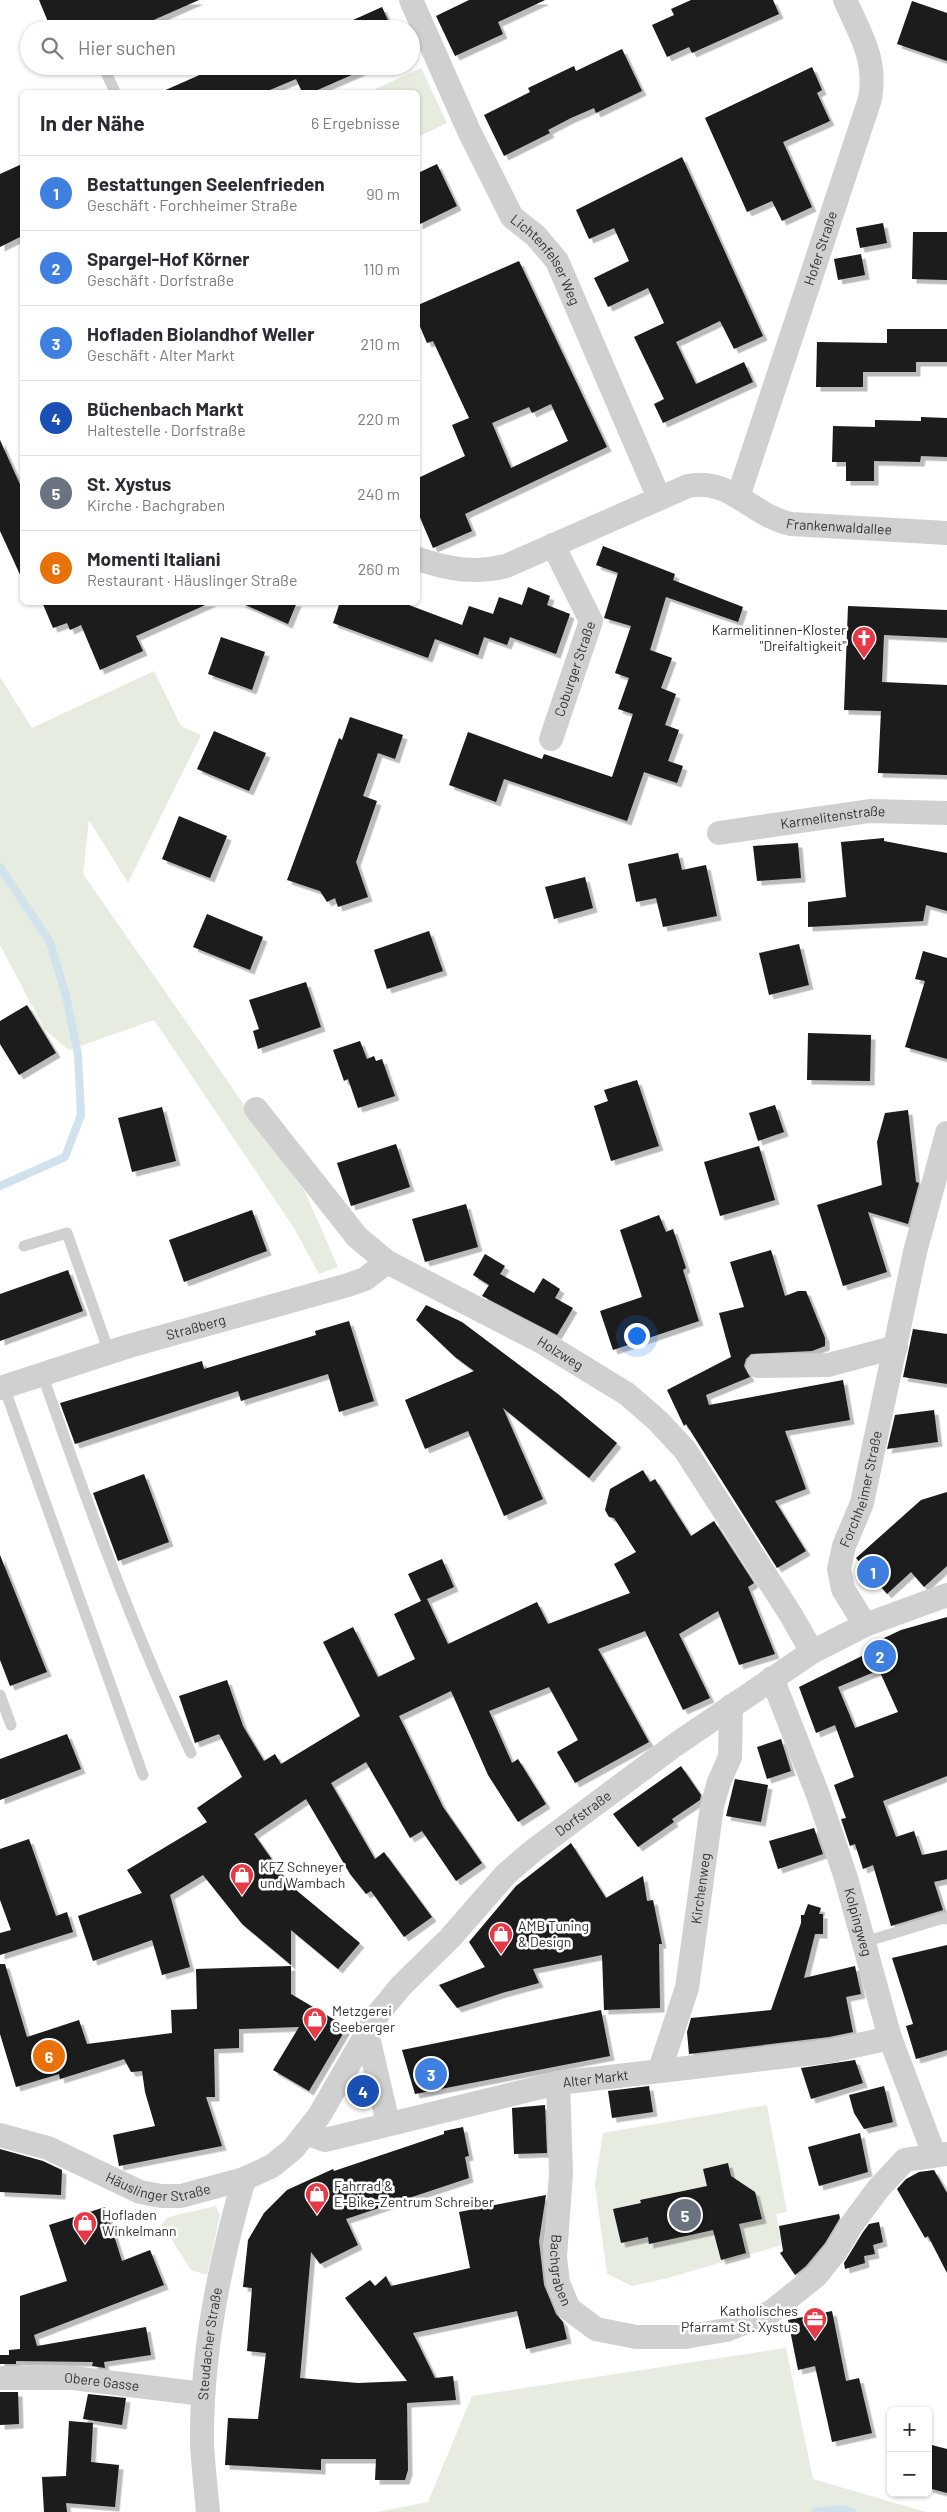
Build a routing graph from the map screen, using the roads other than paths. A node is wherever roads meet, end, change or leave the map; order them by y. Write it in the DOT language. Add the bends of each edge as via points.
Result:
graph roads {
  1 [pos="411,0"];
  2 [pos="845,0"];
  3 [pos="420,20"];
  4 [pos="420,20"];
  5 [pos="107,75"];
  6 [pos="113,90"];
  7 [pos="738,497"];
  8 [pos="659,498"];
  9 [pos="947,533"];
  10 [pos="553,545"];
  11 [pos="420,560"];
  12 [pos="551,739"];
  13 [pos="947,813"];
  14 [pos="719,833"];
  15 [pos="256,1109"];
  16 [pos="947,1133"];
  17 [pos="24,1246"];
  18 [pos="387,1262"];
  19 [pos="896,1347"];
  20 [pos="108,1352"];
  21 [pos="758,1366"];
  22 [pos="42,1374"];
  23 [pos="2,1388"];
  24 [pos="947,1595"];
  25 [pos="865,1625"];
  26 [pos="812,1652"];
  27 [pos="772,1678"];
  28 [pos="0,1695"];
  29 [pos="731,1706"];
  30 [pos="11,1725"];
  31 [pos="191,1753"];
  32 [pos="144,1775"];
  33 [pos="947,1919"];
  34 [pos="864,1942"];
  35 [pos="368,2033"];
  36 [pos="890,2038"];
  37 [pos="660,2069"];
  38 [pos="558,2083"];
  39 [pos="388,2123"];
  40 [pos="306,2134"];
  41 [pos="0,2135"];
  42 [pos="941,2154"];
  43 [pos="244,2179"];
  44 [pos="0,2378"];
  45 [pos="203,2394"];
  46 [pos="208,2512"];
  1 -- 3 [label="street, Lichtenfelser Weg"];
  2 -- 7 [label="street, Hofer Straße" via="872,67 870,99"];
  4 -- 8 [label="street, Lichtenfelser Weg" via="469,131 512,217 536,236 557,261"];
  5 -- 6 [label="lane"];
  7 -- 8 [label="street" via="715,484 700,483"];
  7 -- 9 [label="street, Frankenwaldallee" via="770,517 791,524"];
  8 -- 10 [label="street"];
  10 -- 11 [label="street" via="506,566 486,571 444,568"];
  10 -- 12 [label="street, Coburger Straße" via="591,621"];
  13 -- 14 [label="street, Karmelitenstraße" via="870,811"];
  15 -- 18 [label="street, Holzweg" via="357,1237"];
  16 -- 19 [label="street, Forchheimer Straße" via="915,1252"];
  17 -- 20 [label="lane" via="67,1233"];
  18 -- 20 [label="street, Straßberg" via="365,1279 348,1285"];
  18 -- 26 [label="street, Holzweg" via="542,1342 627,1394 658,1421 684,1450"];
  19 -- 21 [label="street" via="828,1365"];
  19 -- 25 [label="street, Forchheimer Straße" via="862,1503 844,1546 840,1569 843,1589"];
  20 -- 22 [label="street, Straßberg"];
  22 -- 23 [label="street, Straßberg"];
  22 -- 31 [label="lane" via="85,1496 161,1690"];
  23 -- 32 [label="lane"];
  24 -- 25 [label="street, Dorfstraße"];
  25 -- 26 [label="street, Dorfstraße"];
  26 -- 27 [label="street, Dorfstraße"];
  27 -- 29 [label="street, Dorfstraße"];
  27 -- 34 [label="street, Kolpingweg" via="818,1795"];
  28 -- 30 [label="lane"];
  29 -- 35 [label="street, Dorfstraße" via="576,1818 506,1874 450,1938 400,1986"];
  29 -- 37 [label="street, Kirchenweg" via="730,1757 712,1806 687,1988"];
  33 -- 34 [label="lane"];
  34 -- 36 [label="street, Kolpingweg"];
  35 -- 39 [label="street"];
  35 -- 40 [label="street, Dorfstraße"];
  36 -- 37 [label="street, Alter Markt" via="831,2051"];
  36 -- 42 [label="street, Kolpingweg"];
  37 -- 38 [label="street, Alter Markt"];
  38 -- 39 [label="street, Alter Markt"];
  38 -- 42 [label="street, Bachgraben" via="561,2173 555,2257 558,2283 569,2309 596,2329 636,2337 685,2337 726,2330 771,2312 816,2276 836,2252 878,2188 905,2160"];
  39 -- 40 [label="street, Alter Markt" via="325,2140"];
  40 -- 43 [label="street, Häuslinger Straße" via="272,2166"];
  41 -- 43 [label="street, Häuslinger Straße" via="48,2148 140,2192 161,2196 181,2196"];
  43 -- 45 [label="street, Steudacher Straße" via="216,2291"];
  44 -- 45 [label="street, Obere Gasse" via="73,2378"];
  45 -- 46 [label="street, Steudacher Straße" via="202,2444"];
}
